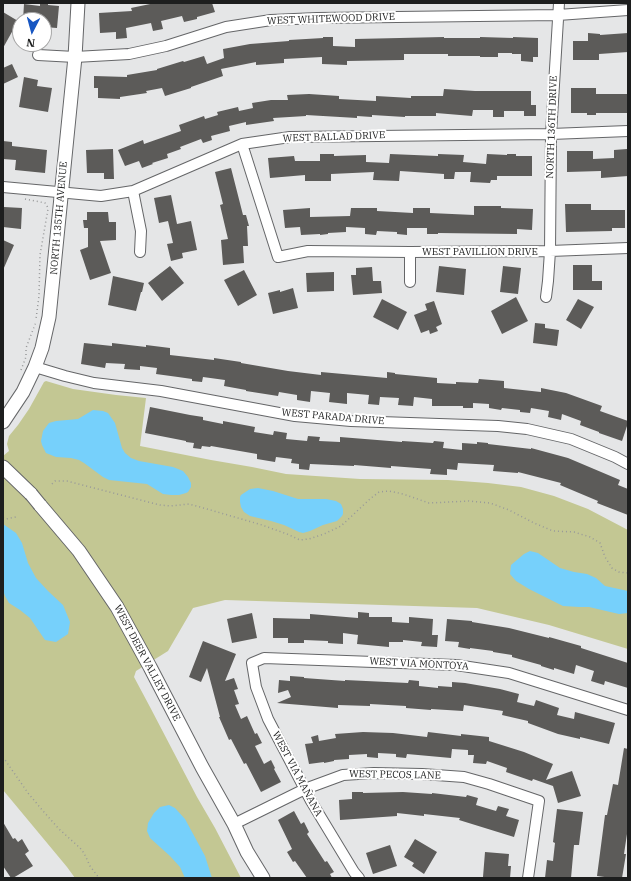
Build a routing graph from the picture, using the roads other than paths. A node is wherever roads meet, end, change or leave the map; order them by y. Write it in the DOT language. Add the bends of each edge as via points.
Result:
graph roads {
  1 [pos="78,3"];
  2 [pos="559,3"];
  3 [pos="628,10"];
  4 [pos="558,15"];
  5 [pos="38,55"];
  6 [pos="75,57"];
  7 [pos="628,131"];
  8 [pos="551,134"];
  9 [pos="242,144"];
  10 [pos="3,187"];
  11 [pos="132,191"];
  12 [pos="61,192"];
  13 [pos="628,248"];
  14 [pos="550,251"];
  15 [pos="140,252"];
  16 [pos="410,252"];
  17 [pos="410,282"];
  18 [pos="546,297"];
  19 [pos="35,367"];
  20 [pos="3,422"];
  21 [pos="628,464"];
  22 [pos="3,467"];
  23 [pos="252,663"];
  24 [pos="628,710"];
  25 [pos="305,789"];
  26 [pos="234,824"];
  27 [pos="263,878"];
  28 [pos="359,878"];
  29 [pos="528,878"];
  1 -- 6 [label="street, NORTH 135TH AVENUE"];
  2 -- 4 [label="street, NORTH 136TH DRIVE"];
  3 -- 4 [label="street, WEST WHITEWOOD DRIVE"];
  4 -- 6 [label="street, WEST WHITEWOOD DRIVE" via="271,20 226,27 166,46 129,54"];
  4 -- 8 [label="street, NORTH 136TH DRIVE"];
  5 -- 6 [label="street, WEST WHITEWOOD DRIVE"];
  6 -- 12 [label="street, NORTH 135TH AVENUE"];
  7 -- 8 [label="street, WEST BALLAD DRIVE"];
  8 -- 9 [label="street, WEST BALLAD DRIVE" via="290,137"];
  8 -- 14 [label="street, NORTH 136TH DRIVE"];
  9 -- 11 [label="street, WEST BALLAD DRIVE"];
  9 -- 16 [label="street, WEST PAVILLION DRIVE" via="278,257 308,251"];
  10 -- 12 [label="street, WEST BALLAD DRIVE"];
  11 -- 12 [label="street, WEST BALLAD DRIVE" via="101,196"];
  11 -- 15 [label="street" via="141,231"];
  12 -- 19 [label="street, NORTH 135TH AVENUE" via="49,317"];
  13 -- 14 [label="street, WEST PAVILLION DRIVE"];
  14 -- 16 [label="street, WEST PAVILLION DRIVE"];
  14 -- 18 [label="street, WEST PAVILLION DRIVE"];
  16 -- 17 [label="street, WEST PAVILLION DRIVE"];
  19 -- 20 [label="street, NORTH 135TH AVENUE" via="23,392"];
  19 -- 21 [label="street, WEST PARADA DRIVE" via="94,383 161,390 295,416 527,429 571,439"];
  22 -- 26 [label="street, WEST DEER VALLEY DRIVE, bridge" via="54,520 118,607"];
  23 -- 24 [label="street, WEST VIA MONTOYA" via="264,658 456,665 509,673"];
  23 -- 25 [label="street, WEST VIA MAÑANA" via="256,687 268,719"];
  25 -- 26 [label="street, WEST PECOS LANE"];
  25 -- 28 [label="street, WEST VIA MAÑANA"];
  25 -- 29 [label="street, WEST PECOS LANE" via="343,775 422,774 464,777 539,801"];
  26 -- 27 [label="street, WEST DEER VALLEY DRIVE"];
}
